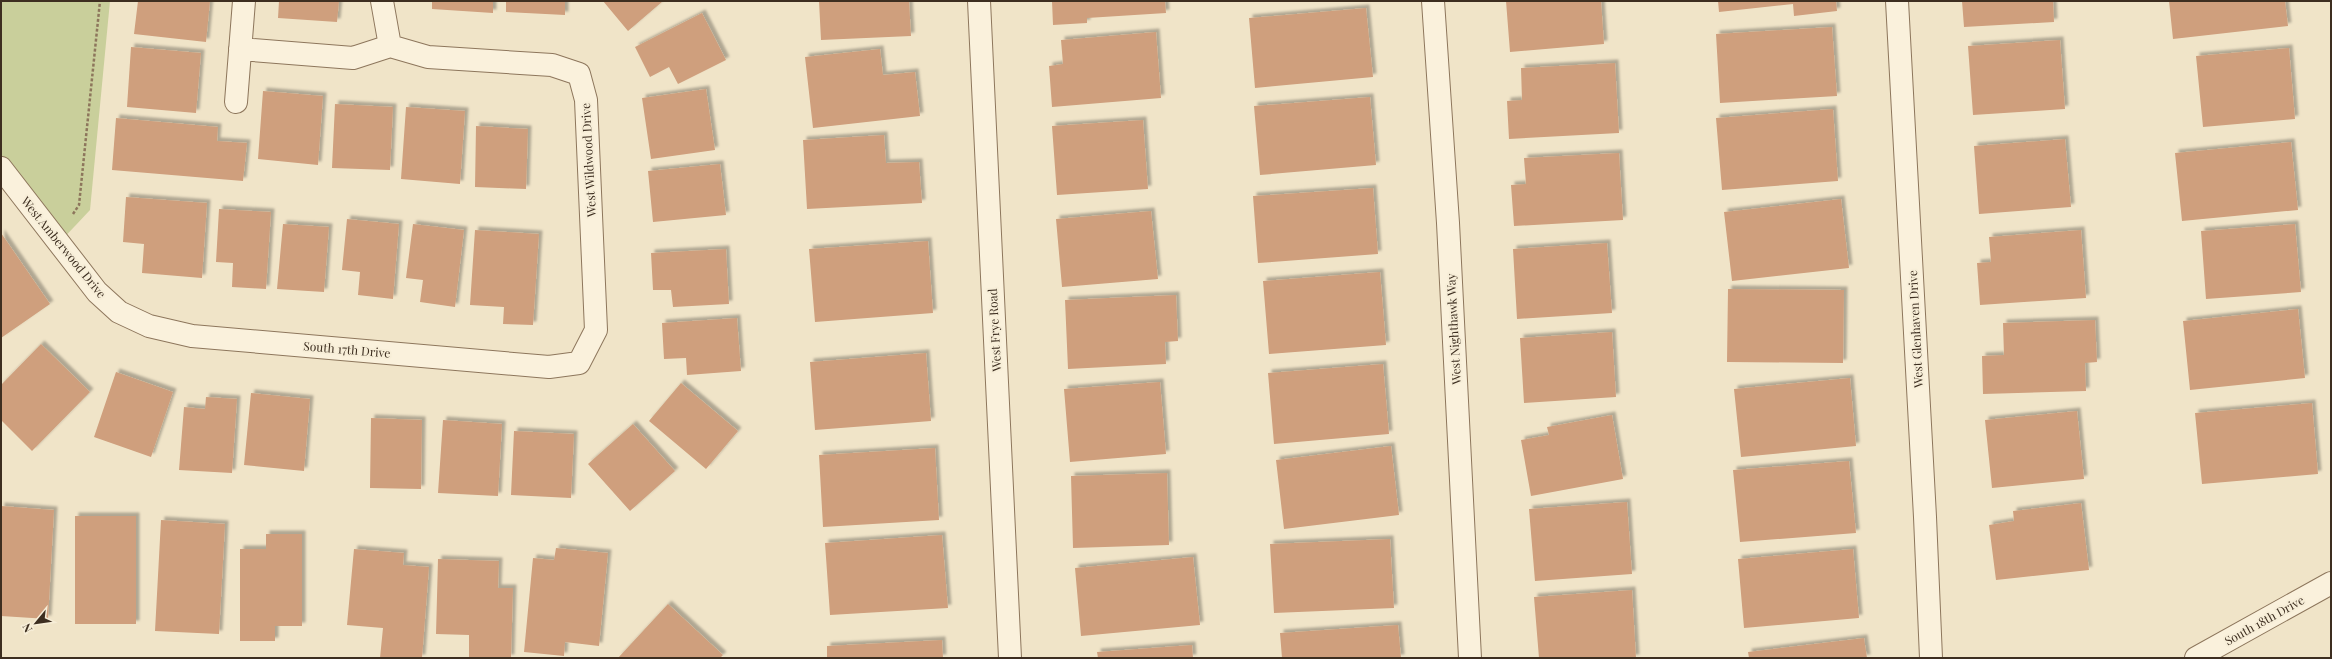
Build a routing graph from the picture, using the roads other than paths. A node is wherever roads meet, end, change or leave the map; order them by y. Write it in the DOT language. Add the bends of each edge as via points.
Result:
graph roads {
  1 [pos="244,1"];
  2 [pos="382,1"];
  3 [pos="978,1"];
  4 [pos="1434,1"];
  5 [pos="1896,1"];
  6 [pos="390,46"];
  7 [pos="240,49"];
  8 [pos="236,102"];
  9 [pos="4,179"];
  10 [pos="119,312"];
  11 [pos="579,363"];
  12 [pos="2331,583"];
  13 [pos="1010,658"];
  14 [pos="1470,658"];
  15 [pos="1931,658"];
  16 [pos="2196,658"];
  1 -- 7 [label="street"];
  2 -- 6 [label="street"];
  3 -- 13 [label="street, West Frye Road"];
  4 -- 14 [label="street, West Nighthawk Way"];
  5 -- 15 [label="street, West Glenhaven Drive" via="1925,501"];
  6 -- 7 [label="street" via="353,58"];
  6 -- 11 [label="street, West Wildwood Drive" via="428,57 552,65 579,74 586,100 596,330"];
  7 -- 8 [label="street"];
  9 -- 10 [label="street, West Amberwood Drive" via="52,233 96,292"];
  10 -- 11 [label="street, South 17th Drive" via="149,326 192,336 549,367"];
  12 -- 16 [label="street, South 18th Drive"];
}
